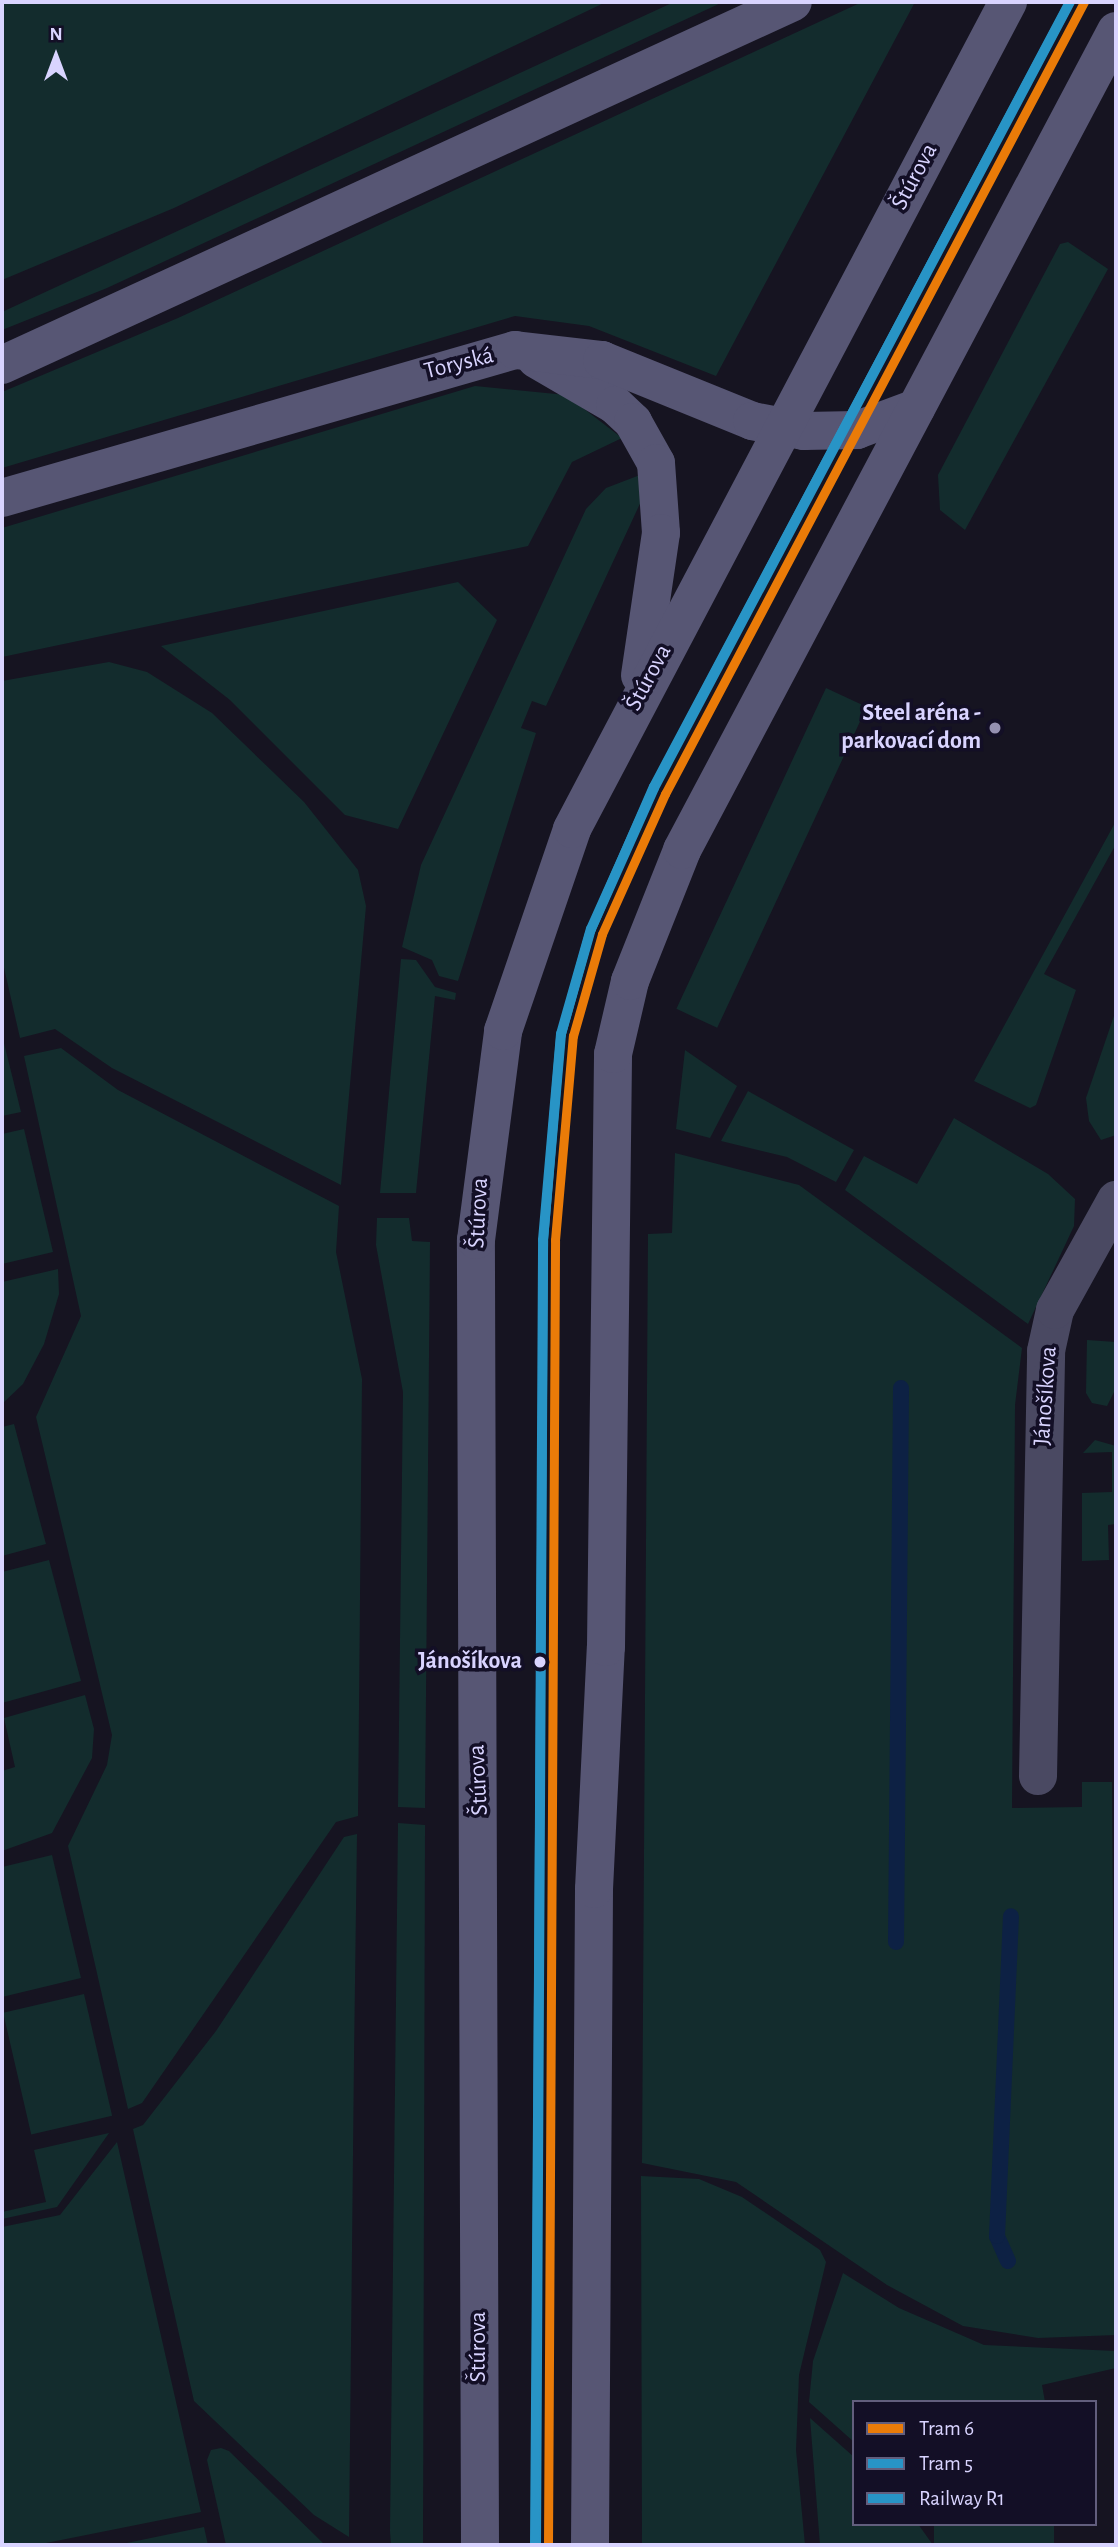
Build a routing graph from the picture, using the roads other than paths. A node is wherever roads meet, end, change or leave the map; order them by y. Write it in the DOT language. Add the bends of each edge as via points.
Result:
graph roads {
  1 [pos="793,2"];
  2 [pos="1008,2"];
  3 [pos="1116,31"];
  4 [pos="515,350"];
  5 [pos="2,365"];
  6 [pos="916,408"];
  7 [pos="782,428"];
  8 [pos="2,498"];
  9 [pos="636,704"];
  10 [pos="1116,1200"];
  11 [pos="1038,1776"];
  12 [pos="480,2545"];
  13 [pos="590,2545"];
  1 -- 5 [label="street"];
  2 -- 7 [label="street, Štúrova"];
  3 -- 6 [label="street"];
  4 -- 7 [label="street, Toryská" via="602,360"];
  4 -- 8 [label="street, Toryská"];
  4 -- 9 [label="street" via="608,400 633,422 656,463 661,533"];
  6 -- 7 [label="street, Toryská" via="842,432"];
  6 -- 13 [label="street" via="682,850 631,981 613,1054 606,1647 594,1876"];
  7 -- 9 [label="street, Štúrova"];
  9 -- 12 [label="street, Štúrova" via="572,829 521,963 503,1031 480,1181 473,1649 482,1890"];
  10 -- 11 [label="street, Jánošíkova" via="1055,1310 1046,1351"];
}
